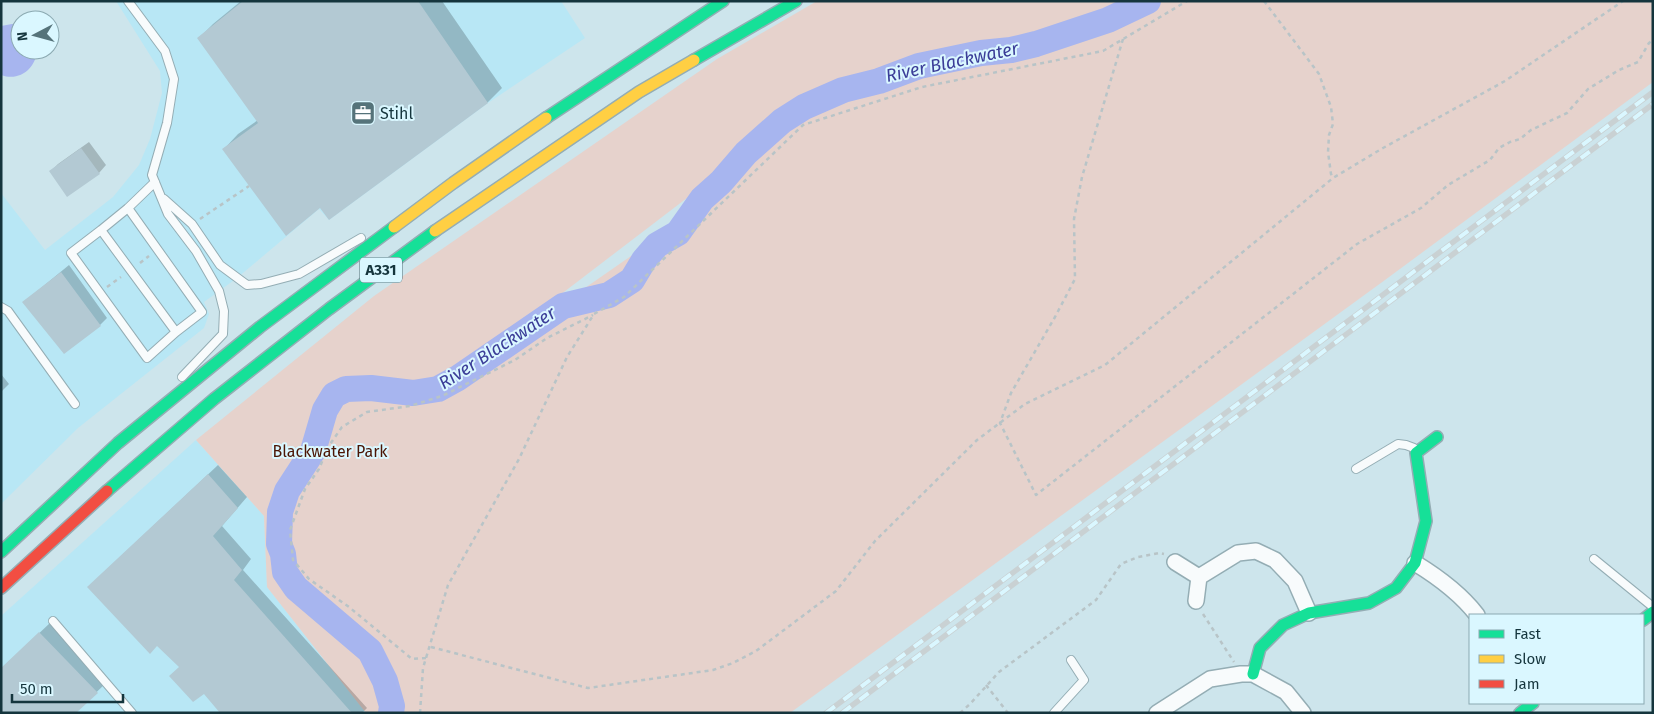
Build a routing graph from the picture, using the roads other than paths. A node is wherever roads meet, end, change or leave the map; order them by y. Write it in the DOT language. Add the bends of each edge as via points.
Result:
graph roads {
  1 [pos="128,1"];
  2 [pos="723,1"];
  3 [pos="796,1"];
  4 [pos="155,182"];
  5 [pos="453,183"];
  6 [pos="163,198"];
  7 [pos="128,208"];
  8 [pos="379,227"];
  9 [pos="101,230"];
  10 [pos="371,232"];
  11 [pos="1,307"];
  12 [pos="176,332"];
  13 [pos="177,382"];
  14 [pos="170,389"];
  15 [pos="74,404"];
  16 [pos="1437,437"];
  17 [pos="118,443"];
  18 [pos="1416,453"];
  19 [pos="1356,469"];
  20 [pos="1,552"];
  21 [pos="1594,559"];
  22 [pos="1175,562"];
  23 [pos="1415,563"];
  24 [pos="1199,577"];
  25 [pos="1,588"];
  26 [pos="1196,601"];
  27 [pos="1653,607"];
  28 [pos="1309,613"];
  29 [pos="1476,614"];
  30 [pos="53,621"];
  31 [pos="1071,660"];
  32 [pos="1247,674"];
  33 [pos="1532,704"];
  34 [pos="132,713"];
  35 [pos="1054,713"];
  36 [pos="1157,713"];
  37 [pos="1303,713"];
  38 [pos="1520,713"];
  1 -- 4 [label="lane" via="165,51 174,79 167,123 152,175"];
  2 -- 5 [label="main road, A331"];
  3 -- 25 [label="main road, A331" via="639,92 408,250 321,314 139,462"];
  4 -- 6 [label="lane"];
  4 -- 7 [label="lane"];
  5 -- 8 [label="lane"];
  5 -- 17 [label="main road, A331" via="260,327"];
  6 -- 10 [label="lane" via="192,224 220,265 247,284 261,284 299,274"];
  6 -- 13 [label="lane" via="168,214 196,251 219,291 224,311 223,334"];
  7 -- 9 [label="lane"];
  7 -- 12 [label="lane" via="202,312"];
  9 -- 12 [label="lane"];
  9 -- 12 [label="lane" via="71,252 147,358"];
  11 -- 15 [label="lane" via="8,311"];
  14 -- 17 [label="lane"];
  16 -- 18 [label="main road"];
  17 -- 20 [label="main road, A331"];
  18 -- 19 [label="lane" via="1414,448 1398,444"];
  18 -- 23 [label="main road" via="1426,521"];
  21 -- 27 [label="lane"];
  22 -- 24 [label="street"];
  23 -- 28 [label="main road" via="1396,588 1369,603"];
  23 -- 29 [label="street" via="1442,579"];
  24 -- 26 [label="street"];
  24 -- 28 [label="street" via="1238,553 1256,551 1275,560 1295,581"];
  28 -- 32 [label="main road" via="1283,625 1260,648"];
  30 -- 34 [label="lane"];
  31 -- 35 [label="lane" via="1084,680"];
  32 -- 36 [label="street" via="1210,679"];
  32 -- 37 [label="street" via="1286,692"];
  33 -- 38 [label="main road"];
}
